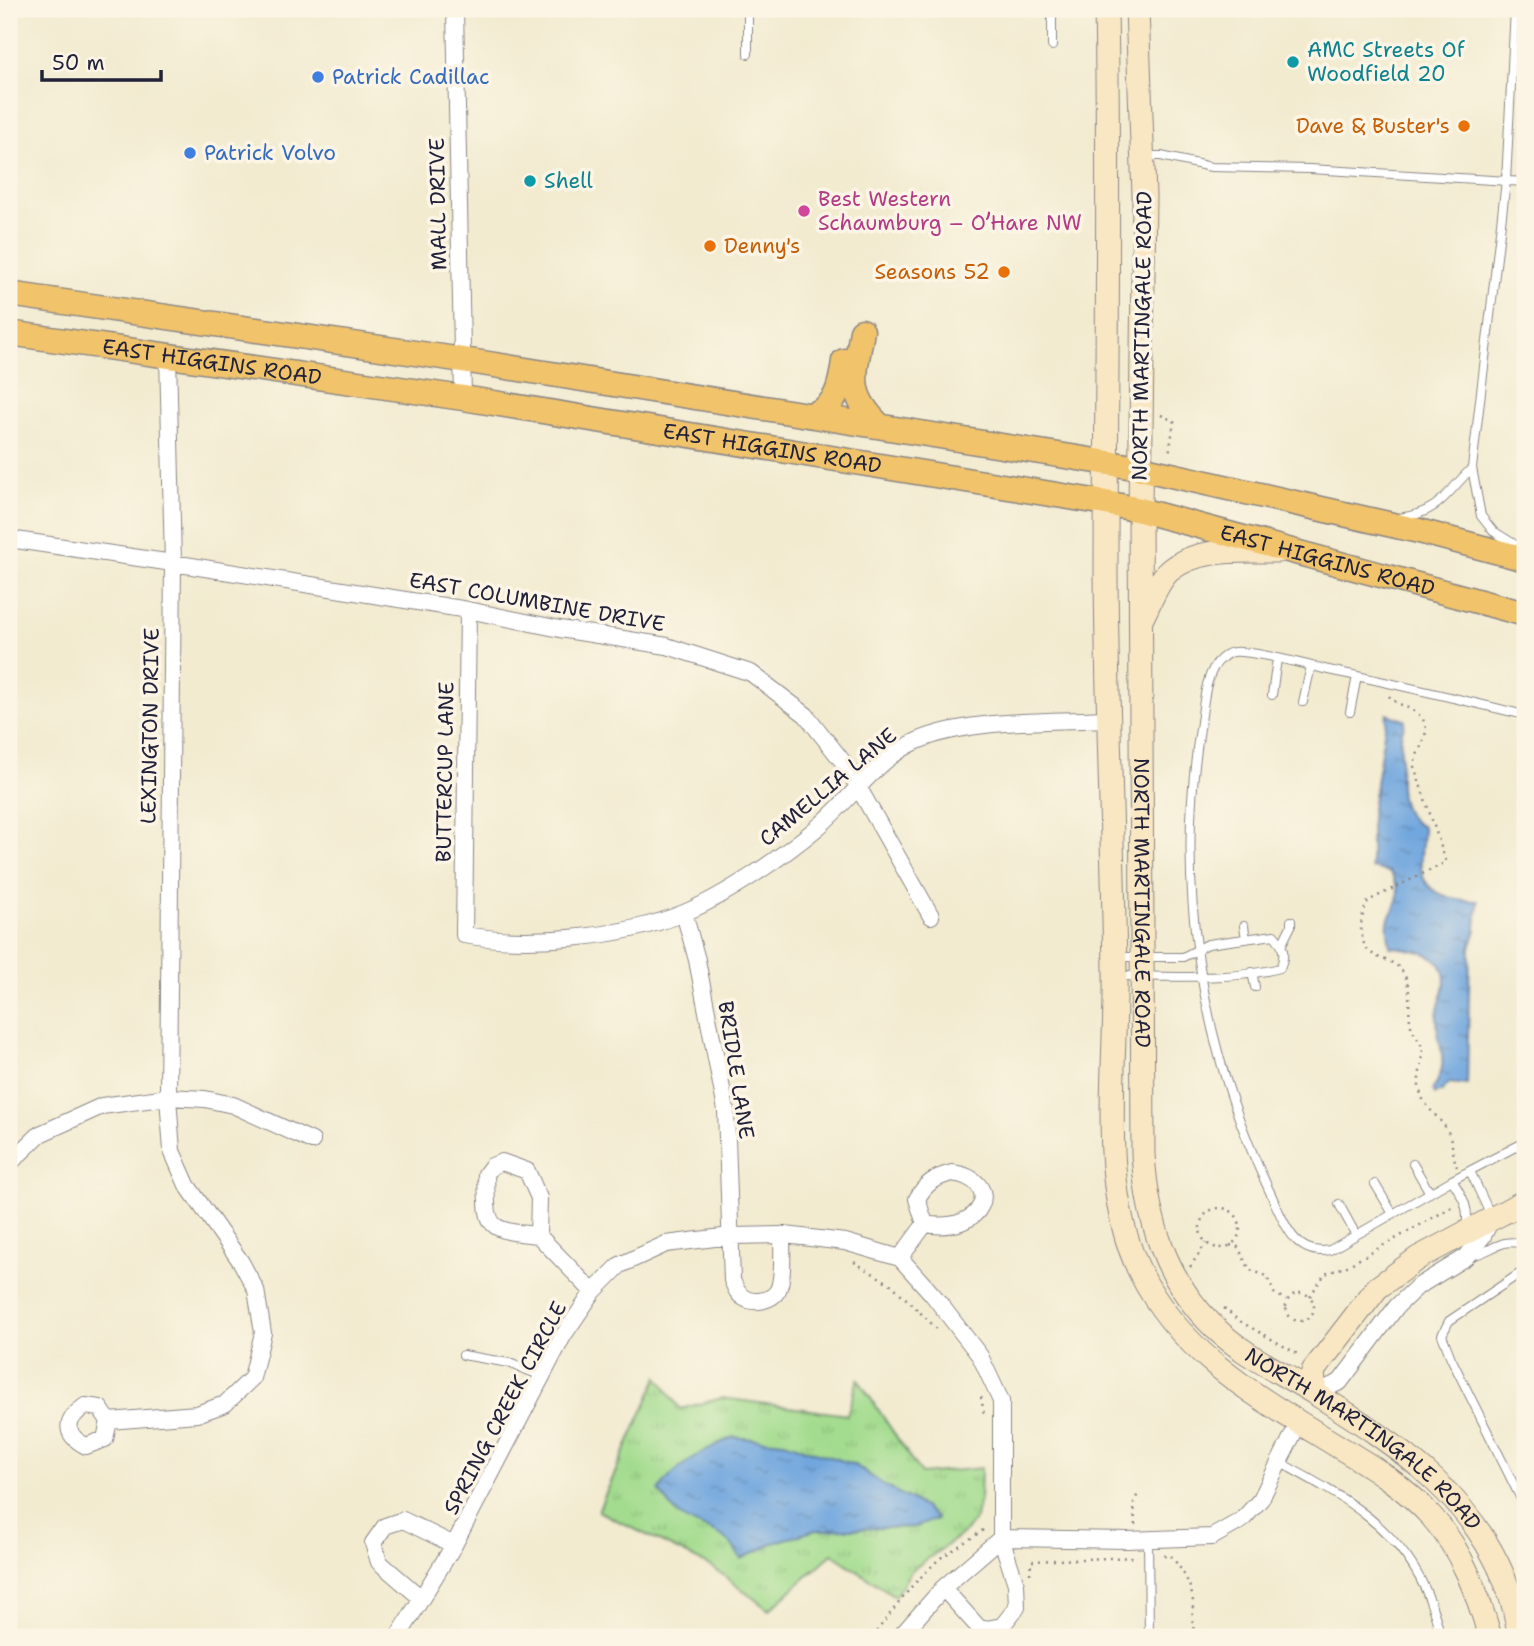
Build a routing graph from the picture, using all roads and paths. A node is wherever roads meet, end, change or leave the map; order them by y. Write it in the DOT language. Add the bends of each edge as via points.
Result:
graph roads {
  1 [pos="455,9"];
  2 [pos="747,9"];
  3 [pos="1052,9"];
  4 [pos="1106,9"];
  5 [pos="1137,9"];
  6 [pos="1515,9"];
  7 [pos="1052,46"];
  8 [pos="748,54"];
  9 [pos="1142,156"];
  10 [pos="1506,181"];
  11 [pos="1525,182"];
  12 [pos="9,294"];
  13 [pos="9,332"];
  14 [pos="168,355"];
  15 [pos="463,360"];
  16 [pos="463,398"];
  17 [pos="810,415"];
  18 [pos="1174,421"];
  19 [pos="880,426"];
  20 [pos="1171,439"];
  21 [pos="1107,463"];
  22 [pos="1140,468"];
  23 [pos="1472,468"];
  24 [pos="1106,503"];
  25 [pos="1140,510"];
  26 [pos="1376,520"];
  27 [pos="9,539"];
  28 [pos="1525,550"];
  29 [pos="1291,551"];
  30 [pos="1525,559"];
  31 [pos="173,563"];
  32 [pos="468,610"];
  33 [pos="1525,614"];
  34 [pos="1141,621"];
  35 [pos="1278,659"];
  36 [pos="1311,666"];
  37 [pos="1357,676"];
  38 [pos="1388,682"];
  39 [pos="1272,695"];
  40 [pos="1303,702"];
  41 [pos="1350,712"];
  42 [pos="1524,717"];
  43 [pos="1108,719"];
  44 [pos="859,787"];
  45 [pos="684,913"];
  46 [pos="932,916"];
  47 [pos="1291,921"];
  48 [pos="1244,926"];
  49 [pos="464,934"];
  50 [pos="1246,939"];
  51 [pos="1282,944"];
  52 [pos="1197,951"];
  53 [pos="1115,966"];
  54 [pos="1143,967"];
  55 [pos="1252,972"];
  56 [pos="1202,976"];
  57 [pos="1255,987"];
  58 [pos="168,1097"];
  59 [pos="312,1141"];
  60 [pos="1525,1142"];
  61 [pos="9,1164"];
  62 [pos="1413,1164"];
  63 [pos="1466,1174"];
  64 [pos="1452,1180"];
  65 [pos="1376,1184"];
  66 [pos="1430,1193"];
  67 [pos="1465,1200"];
  68 [pos="1339,1203"];
  69 [pos="1513,1210"];
  70 [pos="1393,1214"];
  71 [pos="925,1224"];
  72 [pos="538,1235"];
  73 [pos="782,1235"];
  74 [pos="731,1236"];
  75 [pos="1356,1236"];
  76 [pos="1207,1243"];
  77 [pos="1230,1245"];
  78 [pos="1465,1245"];
  79 [pos="1525,1245"];
  80 [pos="900,1258"];
  81 [pos="847,1260"];
  82 [pos="1188,1269"];
  83 [pos="1525,1270"];
  84 [pos="593,1292"];
  85 [pos="1310,1296"];
  86 [pos="1287,1301"];
  87 [pos="942,1334"];
  88 [pos="463,1355"];
  89 [pos="542,1376"];
  90 [pos="1315,1393"];
  91 [pos="981,1396"];
  92 [pos="984,1417"];
  93 [pos="109,1421"];
  94 [pos="1299,1422"];
  95 [pos="1279,1462"];
  96 [pos="1525,1507"];
  97 [pos="986,1521"];
  98 [pos="1001,1538"];
  99 [pos="1148,1539"];
  100 [pos="454,1545"];
  101 [pos="1148,1556"];
  102 [pos="1030,1580"];
  103 [pos="943,1588"];
  104 [pos="421,1598"];
  105 [pos="1502,1616"];
  106 [pos="398,1637"];
  107 [pos="872,1637"];
  108 [pos="900,1637"];
  109 [pos="1149,1637"];
  110 [pos="1196,1637"];
  111 [pos="1440,1637"];
  112 [pos="1520,1637"];
  1 -- 15 [label="street, MALL DRIVE"];
  2 -- 8 [label="lane"];
  3 -- 7 [label="lane"];
  4 -- 21 [label="street, NORTH MARTINGALE ROAD"];
  5 -- 9 [label="street, NORTH MARTINGALE ROAD"];
  6 -- 10 [label="lane"];
  9 -- 10 [label="lane" via="1211,167"];
  9 -- 22 [label="street, NORTH MARTINGALE ROAD"];
  10 -- 11 [label="lane"];
  10 -- 23 [label="lane"];
  12 -- 15 [label="main road, EAST HIGGINS ROAD"];
  13 -- 14 [label="main road, EAST HIGGINS ROAD"];
  14 -- 16 [label="main road, EAST HIGGINS ROAD"];
  14 -- 31 [label="street, LEXINGTON DRIVE"];
  15 -- 16 [label="street, MALL DRIVE"];
  15 -- 17 [label="main road, EAST HIGGINS ROAD"];
  16 -- 24 [label="main road, EAST HIGGINS ROAD"];
  17 -- 19 [label="main road, EAST HIGGINS ROAD"];
  17 -- 19 [label="main road" via="825,408 841,386 855,330 854,385 866,412"];
  18 -- 20 [label="path"];
  19 -- 21 [label="main road, EAST HIGGINS ROAD"];
  21 -- 22 [label="main road, EAST HIGGINS ROAD"];
  21 -- 24 [label="street, NORTH MARTINGALE ROAD"];
  22 -- 25 [label="street, NORTH MARTINGALE ROAD"];
  22 -- 26 [label="main road, EAST HIGGINS ROAD"];
  23 -- 26 [label="lane" via="1440,504 1406,517"];
  23 -- 28 [label="lane" via="1480,516 1493,531"];
  24 -- 25 [label="main road, EAST HIGGINS ROAD"];
  24 -- 43 [label="street, NORTH MARTINGALE ROAD"];
  25 -- 29 [label="main road, EAST HIGGINS ROAD"];
  25 -- 34 [label="street, NORTH MARTINGALE ROAD"];
  26 -- 30 [label="main road, EAST HIGGINS ROAD"];
  27 -- 31 [label="street, EAST COLUMBINE DRIVE"];
  29 -- 33 [label="main road, EAST HIGGINS ROAD"];
  29 -- 34 [label="street" via="1217,553 1184,561 1168,572"];
  31 -- 32 [label="street, EAST COLUMBINE DRIVE"];
  31 -- 58 [label="street, LEXINGTON DRIVE"];
  32 -- 44 [label="street, EAST COLUMBINE DRIVE" via="667,646 751,673 806,715"];
  32 -- 49 [label="street, BUTTERCUP LANE"];
  34 -- 54 [label="street, NORTH MARTINGALE ROAD"];
  35 -- 36 [label="lane"];
  35 -- 39 [label="lane"];
  35 -- 52 [label="lane" via="1231,653 1214,666 1208,686 1191,802 1190,865"];
  36 -- 37 [label="lane"];
  36 -- 40 [label="lane"];
  37 -- 38 [label="lane"];
  37 -- 41 [label="lane"];
  38 -- 42 [label="lane"];
  38 -- 63 [label="path" via="1392,700 1424,720 1415,766 1446,862 1368,901 1360,926 1370,952 1394,962 1405,976 1412,1028 1423,1049 1420,1092 1426,1106 1446,1127 1455,1164"];
  43 -- 44 [label="street, CAMELLIA LANE" via="995,725 931,735 906,746"];
  43 -- 53 [label="street, NORTH MARTINGALE ROAD"];
  44 -- 45 [label="street, CAMELLIA LANE" via="797,845"];
  44 -- 46 [label="street, EAST COLUMBINE DRIVE"];
  45 -- 49 [label="street, CAMELLIA LANE" via="640,926 549,940 498,940"];
  45 -- 74 [label="street, BRIDLE LANE" via="698,960 726,1110"];
  47 -- 51 [label="lane"];
  48 -- 50 [label="lane"];
  50 -- 51 [label="lane" via="1274,935"];
  50 -- 52 [label="lane" via="1208,944"];
  51 -- 55 [label="lane" via="1285,958 1280,968"];
  52 -- 54 [label="lane"];
  52 -- 56 [label="lane"];
  53 -- 54 [label="lane"];
  53 -- 54 [label="lane"];
  53 -- 94 [label="street, NORTH MARTINGALE ROAD" via="1113,1155 1115,1188 1129,1247 1157,1303 1200,1354"];
  54 -- 56 [label="lane"];
  54 -- 90 [label="street, NORTH MARTINGALE ROAD" via="1145,1180 1166,1261 1213,1326 1253,1359"];
  55 -- 56 [label="lane"];
  55 -- 57 [label="lane"];
  56 -- 75 [label="lane" via="1213,1035 1237,1116 1293,1237 1316,1251 1330,1250"];
  58 -- 59 [label="street" via="233,1105"];
  58 -- 61 [label="street" via="102,1107 40,1134"];
  58 -- 93 [label="street, LEXINGTON DRIVE" via="172,1151 187,1185 256,1290 263,1333 252,1378 225,1404 197,1414"];
  60 -- 63 [label="lane"];
  62 -- 66 [label="lane"];
  63 -- 64 [label="lane"];
  63 -- 69 [label="lane"];
  64 -- 66 [label="lane"];
  64 -- 67 [label="lane"];
  65 -- 70 [label="lane"];
  66 -- 70 [label="lane"];
  67 -- 78 [label="lane"];
  67 -- 85 [label="path" via="1325,1274"];
  68 -- 75 [label="lane"];
  69 -- 78 [label="street"];
  70 -- 75 [label="lane"];
  71 -- 80 [label="street"];
  72 -- 72 [label="street" via="539,1198 527,1171 502,1162 492,1166 486,1174 487,1217 504,1232"];
  72 -- 84 [label="street"];
  73 -- 74 [label="street, SPRING CREEK CIRCLE"];
  73 -- 74 [label="street, BRIDLE LANE" via="778,1289 770,1298 758,1301 745,1299 732,1280"];
  73 -- 80 [label="street, SPRING CREEK CIRCLE" via="845,1242"];
  74 -- 84 [label="street, SPRING CREEK CIRCLE" via="666,1244 620,1265"];
  76 -- 77 [label="path"];
  76 -- 77 [label="path" via="1200,1231 1203,1218 1220,1208 1233,1212 1240,1224 1238,1237"];
  76 -- 82 [label="path"];
  77 -- 86 [label="path" via="1238,1247 1250,1270 1267,1276 1274,1293"];
  78 -- 79 [label="lane" via="1478,1255 1504,1242"];
  78 -- 90 [label="street" via="1418,1258 1377,1288 1313,1371"];
  80 -- 98 [label="street" via="980,1356 1001,1401"];
  81 -- 87 [label="path" via="892,1285"];
  83 -- 96 [label="lane" via="1448,1321 1442,1335"];
  84 -- 89 [label="street, SPRING CREEK CIRCLE"];
  85 -- 86 [label="path" via="1297,1293"];
  85 -- 86 [label="path" via="1315,1305 1306,1321 1292,1319 1286,1311"];
  88 -- 89 [label="lane" via="509,1363"];
  89 -- 100 [label="street, SPRING CREEK CIRCLE"];
  90 -- 94 [label="street"];
  90 -- 105 [label="street, NORTH MARTINGALE ROAD" via="1415,1460 1453,1497 1493,1554"];
  91 -- 92 [label="path"];
  94 -- 95 [label="street"];
  94 -- 105 [label="street, NORTH MARTINGALE ROAD" via="1409,1494 1436,1521 1467,1572"];
  95 -- 99 [label="street" via="1261,1499 1242,1520 1212,1537"];
  95 -- 111 [label="lane" via="1340,1495 1389,1536 1424,1587"];
  97 -- 107 [label="path" via="982,1531 939,1559 912,1586"];
  98 -- 99 [label="street"];
  98 -- 103 [label="street"];
  98 -- 103 [label="street" via="1016,1584 1017,1607 1002,1626 981,1630"];
  99 -- 101 [label="lane"];
  100 -- 104 [label="street, SPRING CREEK CIRCLE"];
  100 -- 104 [label="street" via="403,1520 385,1526 373,1544 379,1562"];
  101 -- 102 [label="path" via="1031,1561"];
  101 -- 109 [label="lane"];
  101 -- 110 [label="path" via="1171,1556 1188,1581"];
  103 -- 108 [label="street"];
  104 -- 106 [label="street, SPRING CREEK CIRCLE"];
  105 -- 112 [label="street, NORTH MARTINGALE ROAD"];
}
